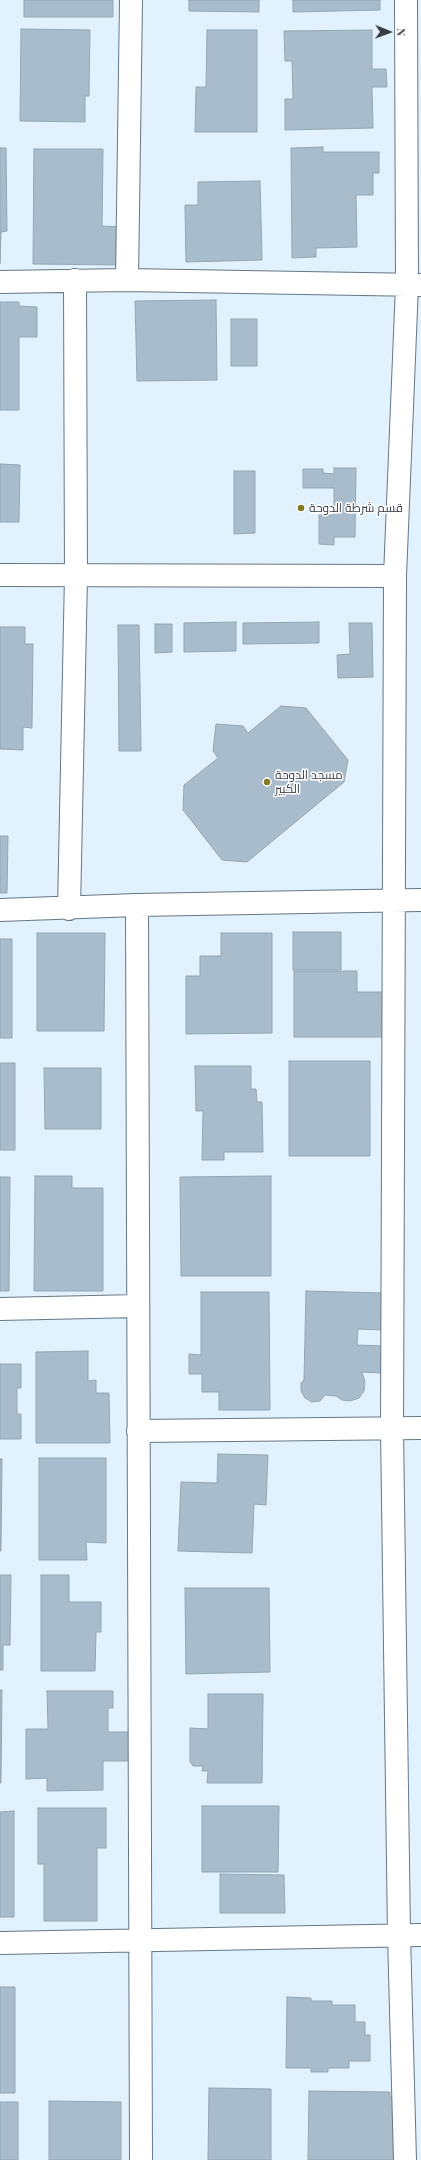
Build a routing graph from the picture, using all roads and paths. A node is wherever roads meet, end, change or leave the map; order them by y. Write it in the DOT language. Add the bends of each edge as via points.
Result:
graph roads {
  1 [pos="131,0"];
  2 [pos="406,0"];
  3 [pos="75,280"];
  4 [pos="127,280"];
  5 [pos="0,282"];
  6 [pos="414,285"];
  7 [pos="0,575"];
  8 [pos="76,576"];
  9 [pos="395,576"];
  10 [pos="392,900"];
  11 [pos="421,900"];
  12 [pos="137,905"];
  13 [pos="69,909"];
  14 [pos="0,910"];
  15 [pos="138,1306"];
  16 [pos="0,1309"];
  17 [pos="392,1428"];
  18 [pos="421,1428"];
  19 [pos="138,1431"];
  20 [pos="399,1935"];
  21 [pos="421,1935"];
  22 [pos="140,1941"];
  23 [pos="0,1943"];
  24 [pos="142,2160"];
  25 [pos="404,2160"];
  1 -- 4 [label="street"];
  2 -- 6 [label="street"];
  3 -- 4 [label="street"];
  3 -- 5 [label="street"];
  3 -- 8 [label="street"];
  4 -- 6 [label="street"];
  6 -- 9 [label="street"];
  7 -- 8 [label="street"];
  8 -- 9 [label="street"];
  8 -- 13 [label="street"];
  9 -- 10 [label="street"];
  10 -- 11 [label="street"];
  10 -- 12 [label="street"];
  10 -- 17 [label="street"];
  12 -- 13 [label="street"];
  12 -- 15 [label="street"];
  13 -- 14 [label="street"];
  15 -- 16 [label="street"];
  15 -- 19 [label="street"];
  17 -- 18 [label="street"];
  17 -- 19 [label="street"];
  17 -- 20 [label="street"];
  19 -- 22 [label="street"];
  20 -- 21 [label="street"];
  20 -- 22 [label="street"];
  20 -- 25 [label="street"];
  22 -- 23 [label="street"];
  22 -- 24 [label="street"];
}
